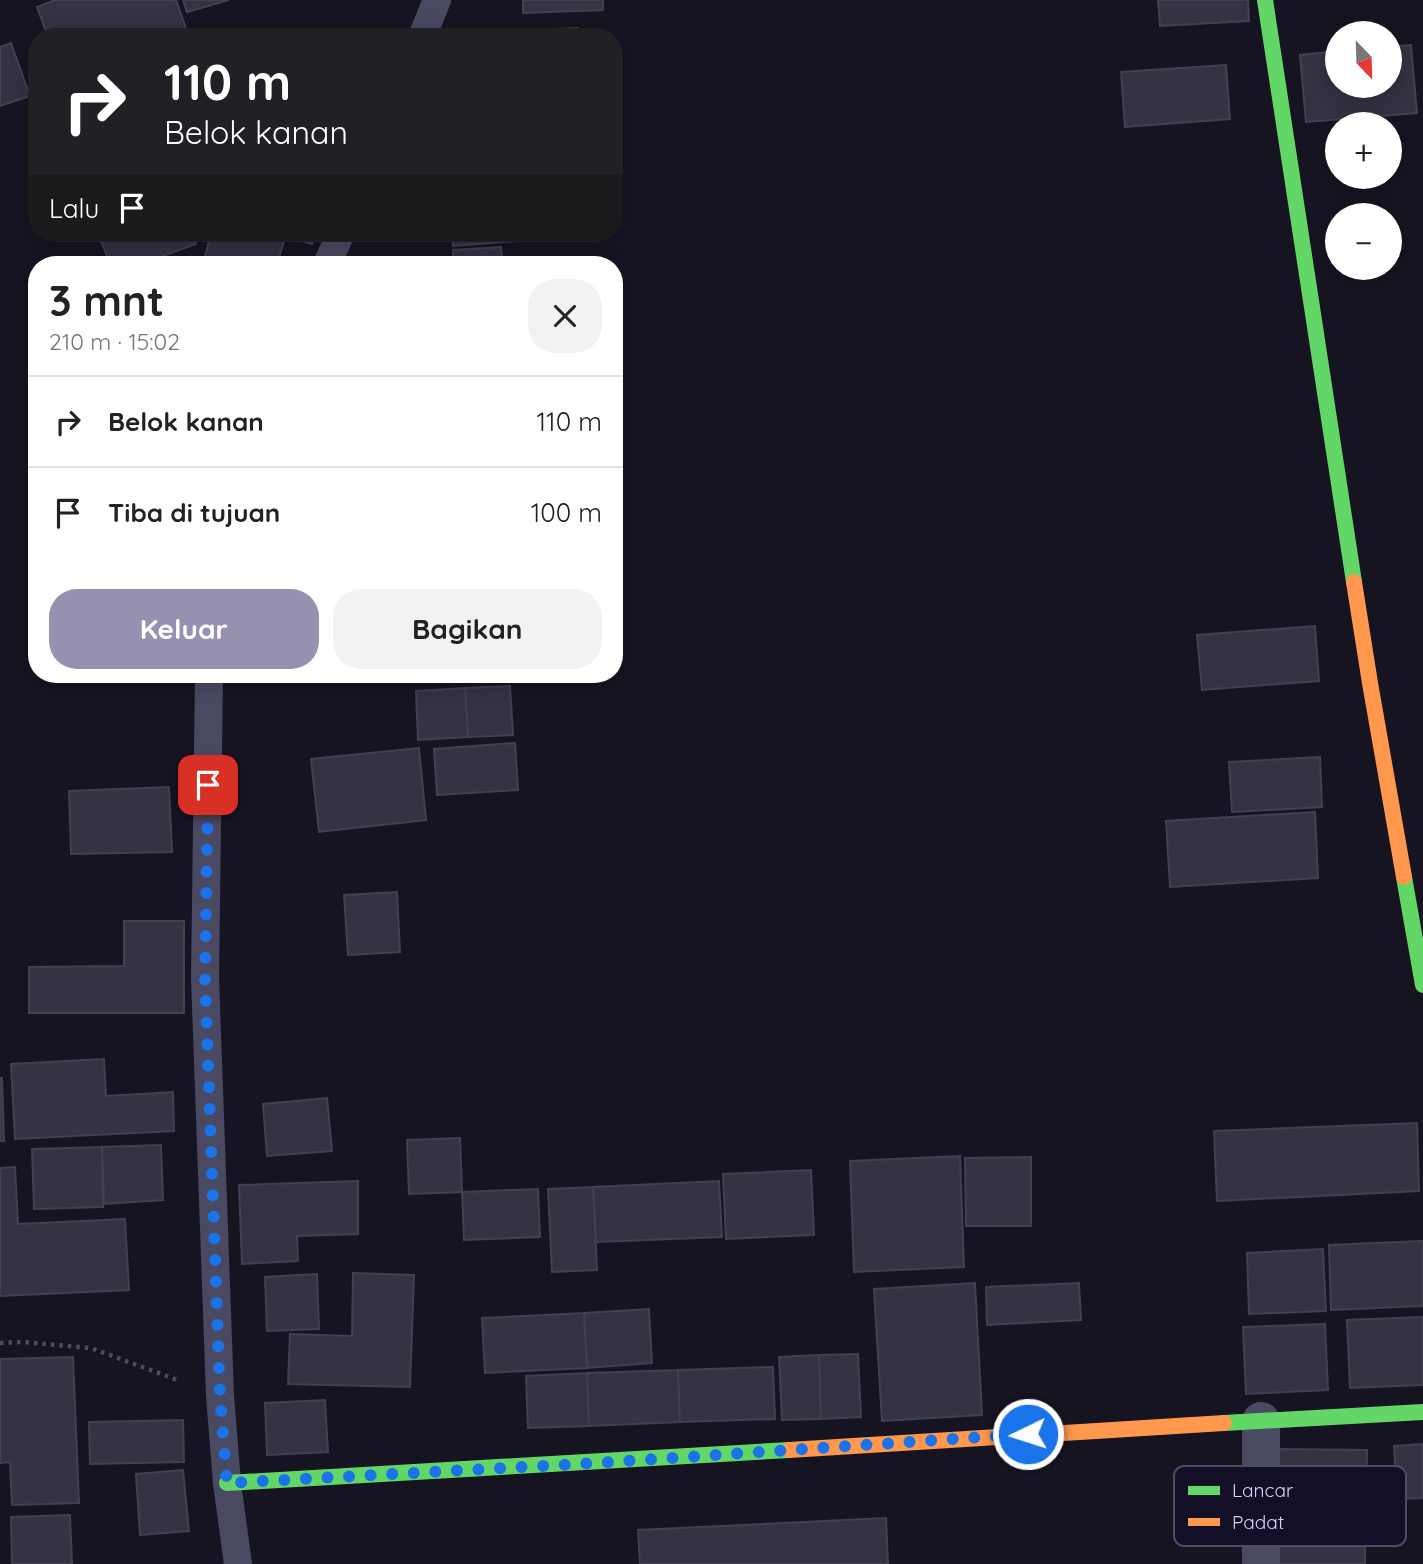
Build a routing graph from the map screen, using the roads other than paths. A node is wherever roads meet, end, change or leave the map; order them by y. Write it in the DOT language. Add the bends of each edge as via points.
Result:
graph roads {
  1 [pos="436,0"];
  2 [pos="1265,0"];
  3 [pos="425,28"];
  4 [pos="209,683"];
  5 [pos="1423,985"];
  6 [pos="1423,1412"];
  7 [pos="1261,1421"];
  8 [pos="1261,1466"];
  9 [pos="227,1483"];
  10 [pos="1261,1546"];
  11 [pos="238,1564"];
  12 [pos="1261,1564"];
  1 -- 3 [label="lane"];
  2 -- 5 [label="street" via="1370,683"];
  4 -- 9 [label="lane" via="205,978"];
  6 -- 7 [label="street"];
  7 -- 8 [label="street"];
  7 -- 9 [label="street"];
  9 -- 11 [label="lane"];
  10 -- 12 [label="street"];
}
